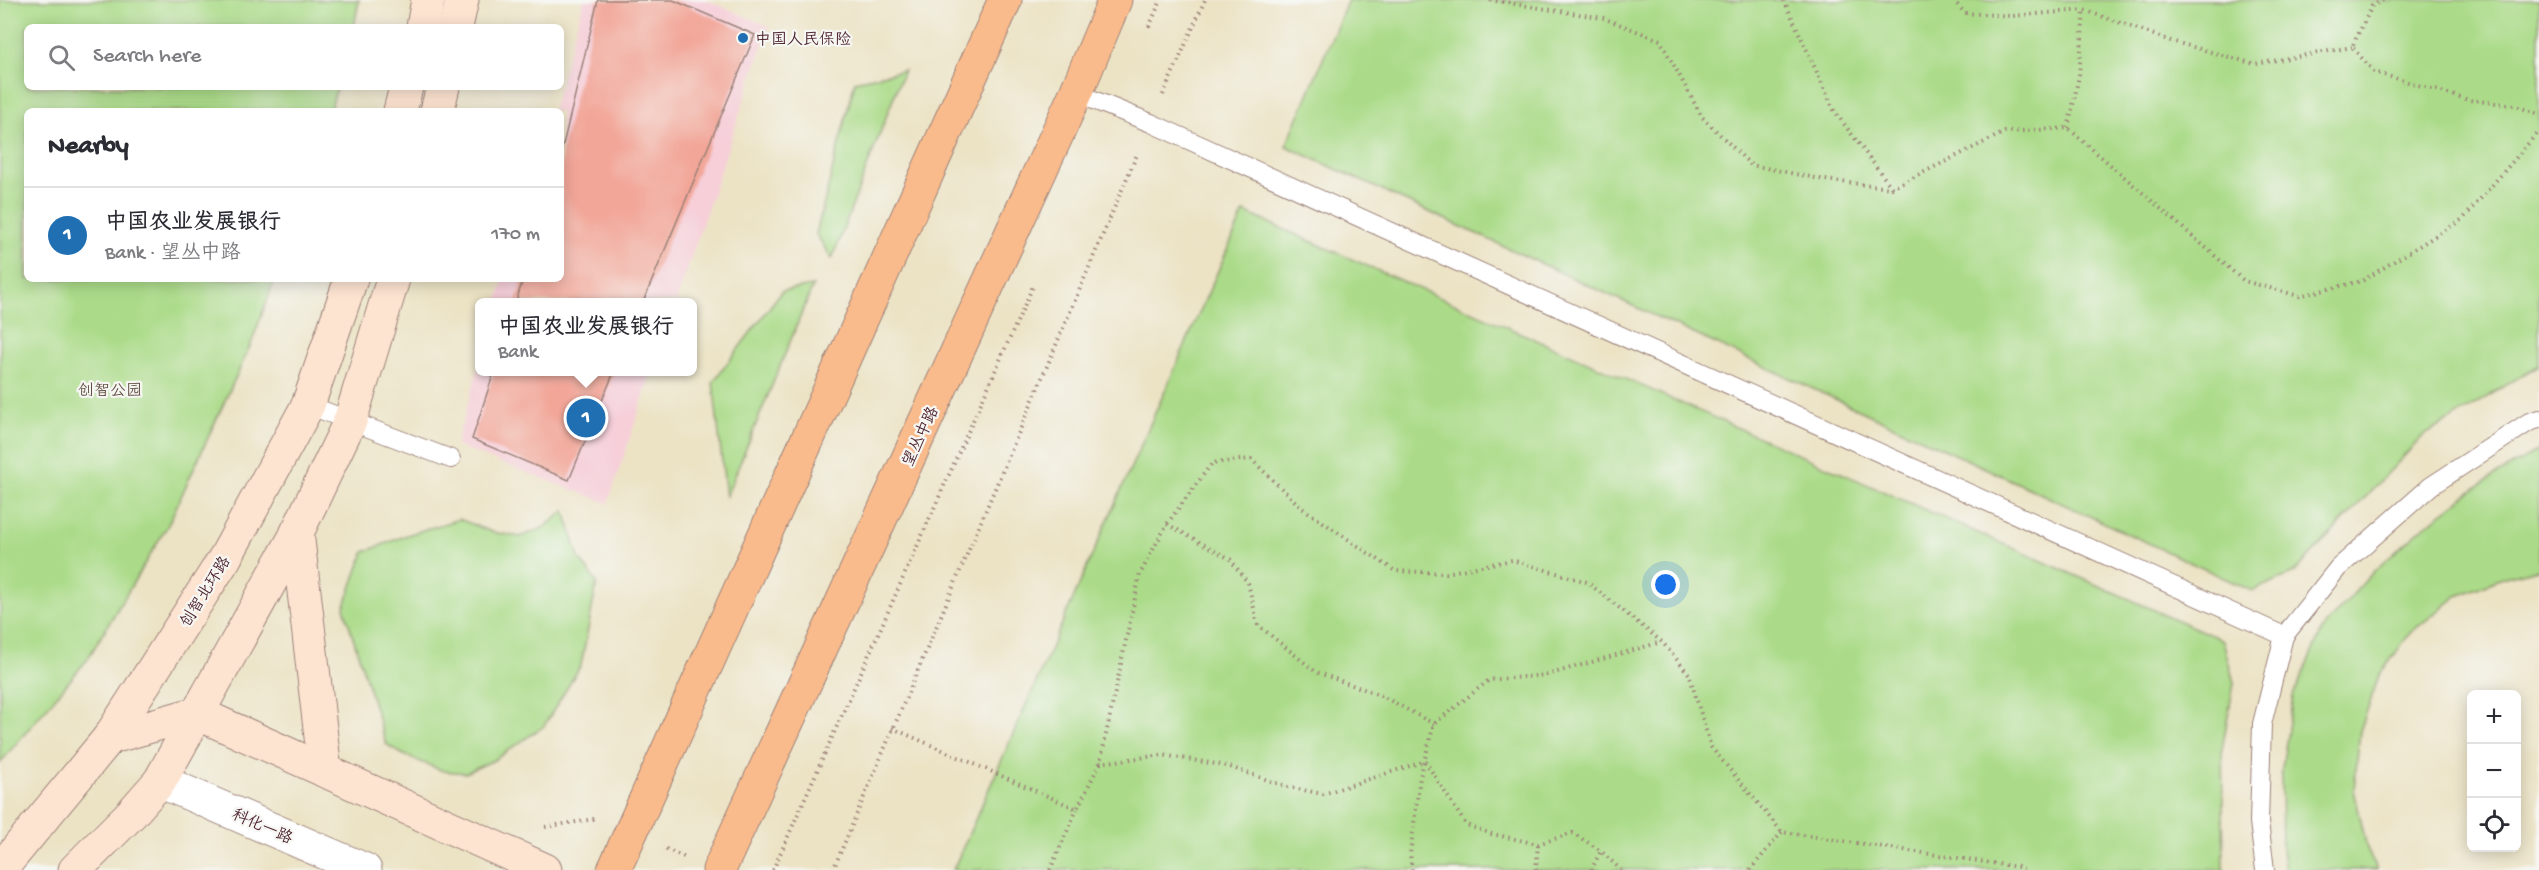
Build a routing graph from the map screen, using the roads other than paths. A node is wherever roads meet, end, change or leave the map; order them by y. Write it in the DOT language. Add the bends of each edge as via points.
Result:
graph roads {
  1 [pos="428,0"];
  2 [pos="462,0"];
  3 [pos="1005,0"];
  4 [pos="1115,0"];
  5 [pos="424,24"];
  6 [pos="457,24"];
  7 [pos="405,90"];
  8 [pos="441,90"];
  9 [pos="1076,93"];
  10 [pos="401,108"];
  11 [pos="438,108"];
  12 [pos="350,282"];
  13 [pos="392,282"];
  14 [pos="308,405"];
  15 [pos="2539,418"];
  16 [pos="350,421"];
  17 [pos="451,459"];
  18 [pos="297,532"];
  19 [pos="2284,636"];
  20 [pos="197,714"];
  21 [pos="109,738"];
  22 [pos="325,771"];
  23 [pos="160,780"];
  24 [pos="530,863"];
  25 [pos="0,870"];
  26 [pos="75,870"];
  27 [pos="365,870"];
  28 [pos="614,870"];
  29 [pos="719,870"];
  30 [pos="2265,870"];
  1 -- 5 [label="main road"];
  2 -- 6 [label="main road"];
  3 -- 28 [label="main road"];
  4 -- 9 [label="main road, 望丛中路"];
  7 -- 10 [label="main road"];
  8 -- 11 [label="main road"];
  9 -- 19 [label="lane" via="1151,123"];
  9 -- 29 [label="main road, 望丛中路"];
  12 -- 14 [label="main road, 创智北环路"];
  13 -- 16 [label="main road"];
  14 -- 16 [label="lane"];
  14 -- 21 [label="main road, 创智北环路" via="225,558"];
  15 -- 19 [label="lane" via="2431,486 2338,568"];
  16 -- 17 [label="lane"];
  16 -- 18 [label="main road"];
  18 -- 20 [label="main road"];
  18 -- 22 [label="main road"];
  19 -- 30 [label="lane" via="2262,724 2259,822"];
  20 -- 21 [label="main road"];
  20 -- 22 [label="main road"];
  20 -- 23 [label="main road"];
  21 -- 25 [label="main road, 创智北环路"];
  22 -- 24 [label="main road"];
  23 -- 26 [label="main road"];
  23 -- 27 [label="street, 科化一路"];
}
